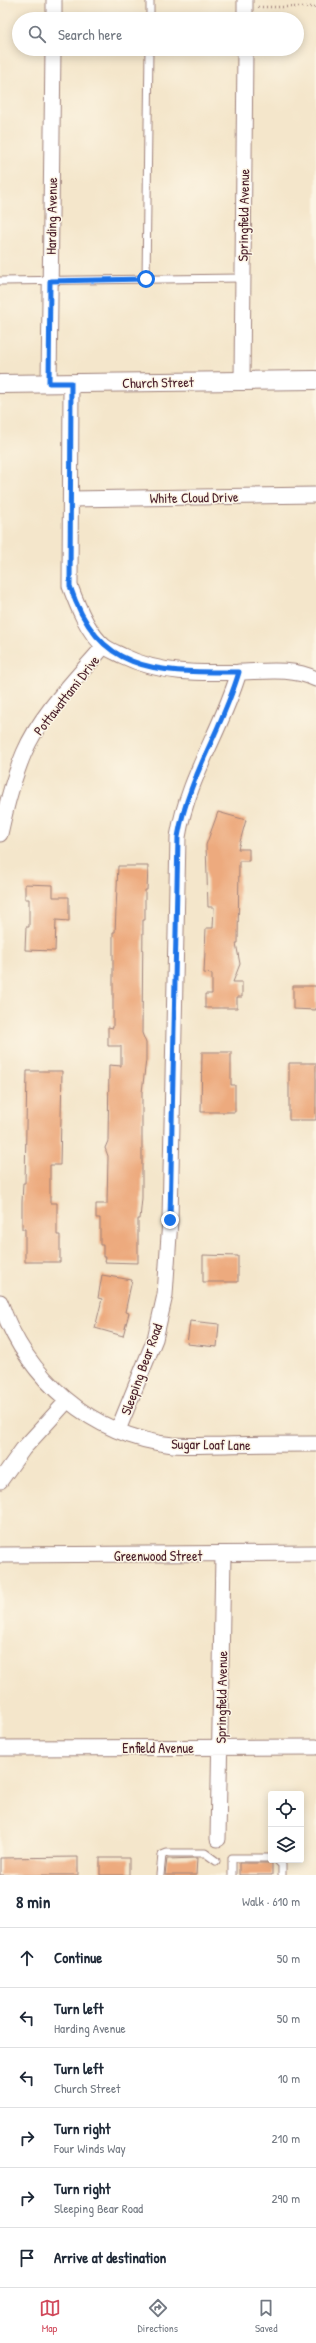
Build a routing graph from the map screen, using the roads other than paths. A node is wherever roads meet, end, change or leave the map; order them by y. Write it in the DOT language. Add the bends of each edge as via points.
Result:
graph roads {
  1 [pos="54,0"];
  2 [pos="150,0"];
  3 [pos="54,12"];
  4 [pos="150,12"];
  5 [pos="53,56"];
  6 [pos="149,56"];
  7 [pos="245,56"];
  8 [pos="242,278"];
  9 [pos="146,279"];
  10 [pos="0,281"];
  11 [pos="50,281"];
  12 [pos="242,380"];
  13 [pos="316,380"];
  14 [pos="49,383"];
  15 [pos="71,383"];
  16 [pos="0,384"];
  17 [pos="316,495"];
  18 [pos="71,499"];
  19 [pos="104,646"];
  20 [pos="239,672"];
  21 [pos="316,678"];
  22 [pos="0,834"];
  23 [pos="0,1302"];
  24 [pos="67,1401"];
  25 [pos="118,1430"];
  26 [pos="316,1444"];
  27 [pos="0,1482"];
  28 [pos="316,1553"];
  29 [pos="0,1555"];
  30 [pos="223,1555"];
  31 [pos="220,1747"];
  32 [pos="316,1747"];
  33 [pos="0,1748"];
  34 [pos="218,1839"];
  35 [pos="268,1858"];
  36 [pos="216,1861"];
  37 [pos="280,1863"];
  38 [pos="160,1875"];
  39 [pos="232,1875"];
  40 [pos="282,1875"];
  1 -- 3 [label="street"];
  2 -- 4 [label="lane"];
  5 -- 11 [label="street, Harding Avenue"];
  6 -- 9 [label="lane"];
  7 -- 8 [label="street, Springfield Avenue"];
  8 -- 9 [label="lane"];
  8 -- 12 [label="street, Springfield Avenue"];
  9 -- 11 [label="lane"];
  10 -- 11 [label="lane"];
  11 -- 14 [label="street, Harding Avenue"];
  12 -- 13 [label="street, Church Street"];
  12 -- 15 [label="street, Church Street"];
  14 -- 15 [label="street, Church Street"];
  14 -- 16 [label="street, Church Street"];
  15 -- 18 [label="street"];
  17 -- 18 [label="street, White Cloud Drive"];
  18 -- 19 [label="street" via="70,586 77,608"];
  19 -- 20 [label="street" via="141,665 164,671"];
  19 -- 22 [label="street, Pottawattami Drive" via="46,717 25,752 9,794"];
  20 -- 21 [label="street" via="283,671"];
  20 -- 25 [label="street, Sleeping Bear Road" via="232,696 182,810 178,837 170,1220 165,1294 154,1339"];
  23 -- 24 [label="street" via="9,1328 24,1352"];
  24 -- 25 [label="street, Sugar Loaf Lane" via="82,1412"];
  24 -- 27 [label="street" via="24,1449"];
  25 -- 26 [label="street, Sugar Loaf Lane" via="173,1444"];
  28 -- 30 [label="street, Greenwood Street"];
  29 -- 30 [label="street, Greenwood Street"];
  30 -- 31 [label="street, Springfield Avenue"];
  31 -- 32 [label="street, Enfield Avenue"];
  31 -- 33 [label="street, Enfield Avenue"];
  31 -- 34 [label="street, Springfield Avenue"];
  35 -- 39 [label="lane" via="232,1858"];
  36 -- 38 [label="lane" via="205,1853 167,1853 162,1855 160,1860"];
  37 -- 40 [label="lane"];
}
